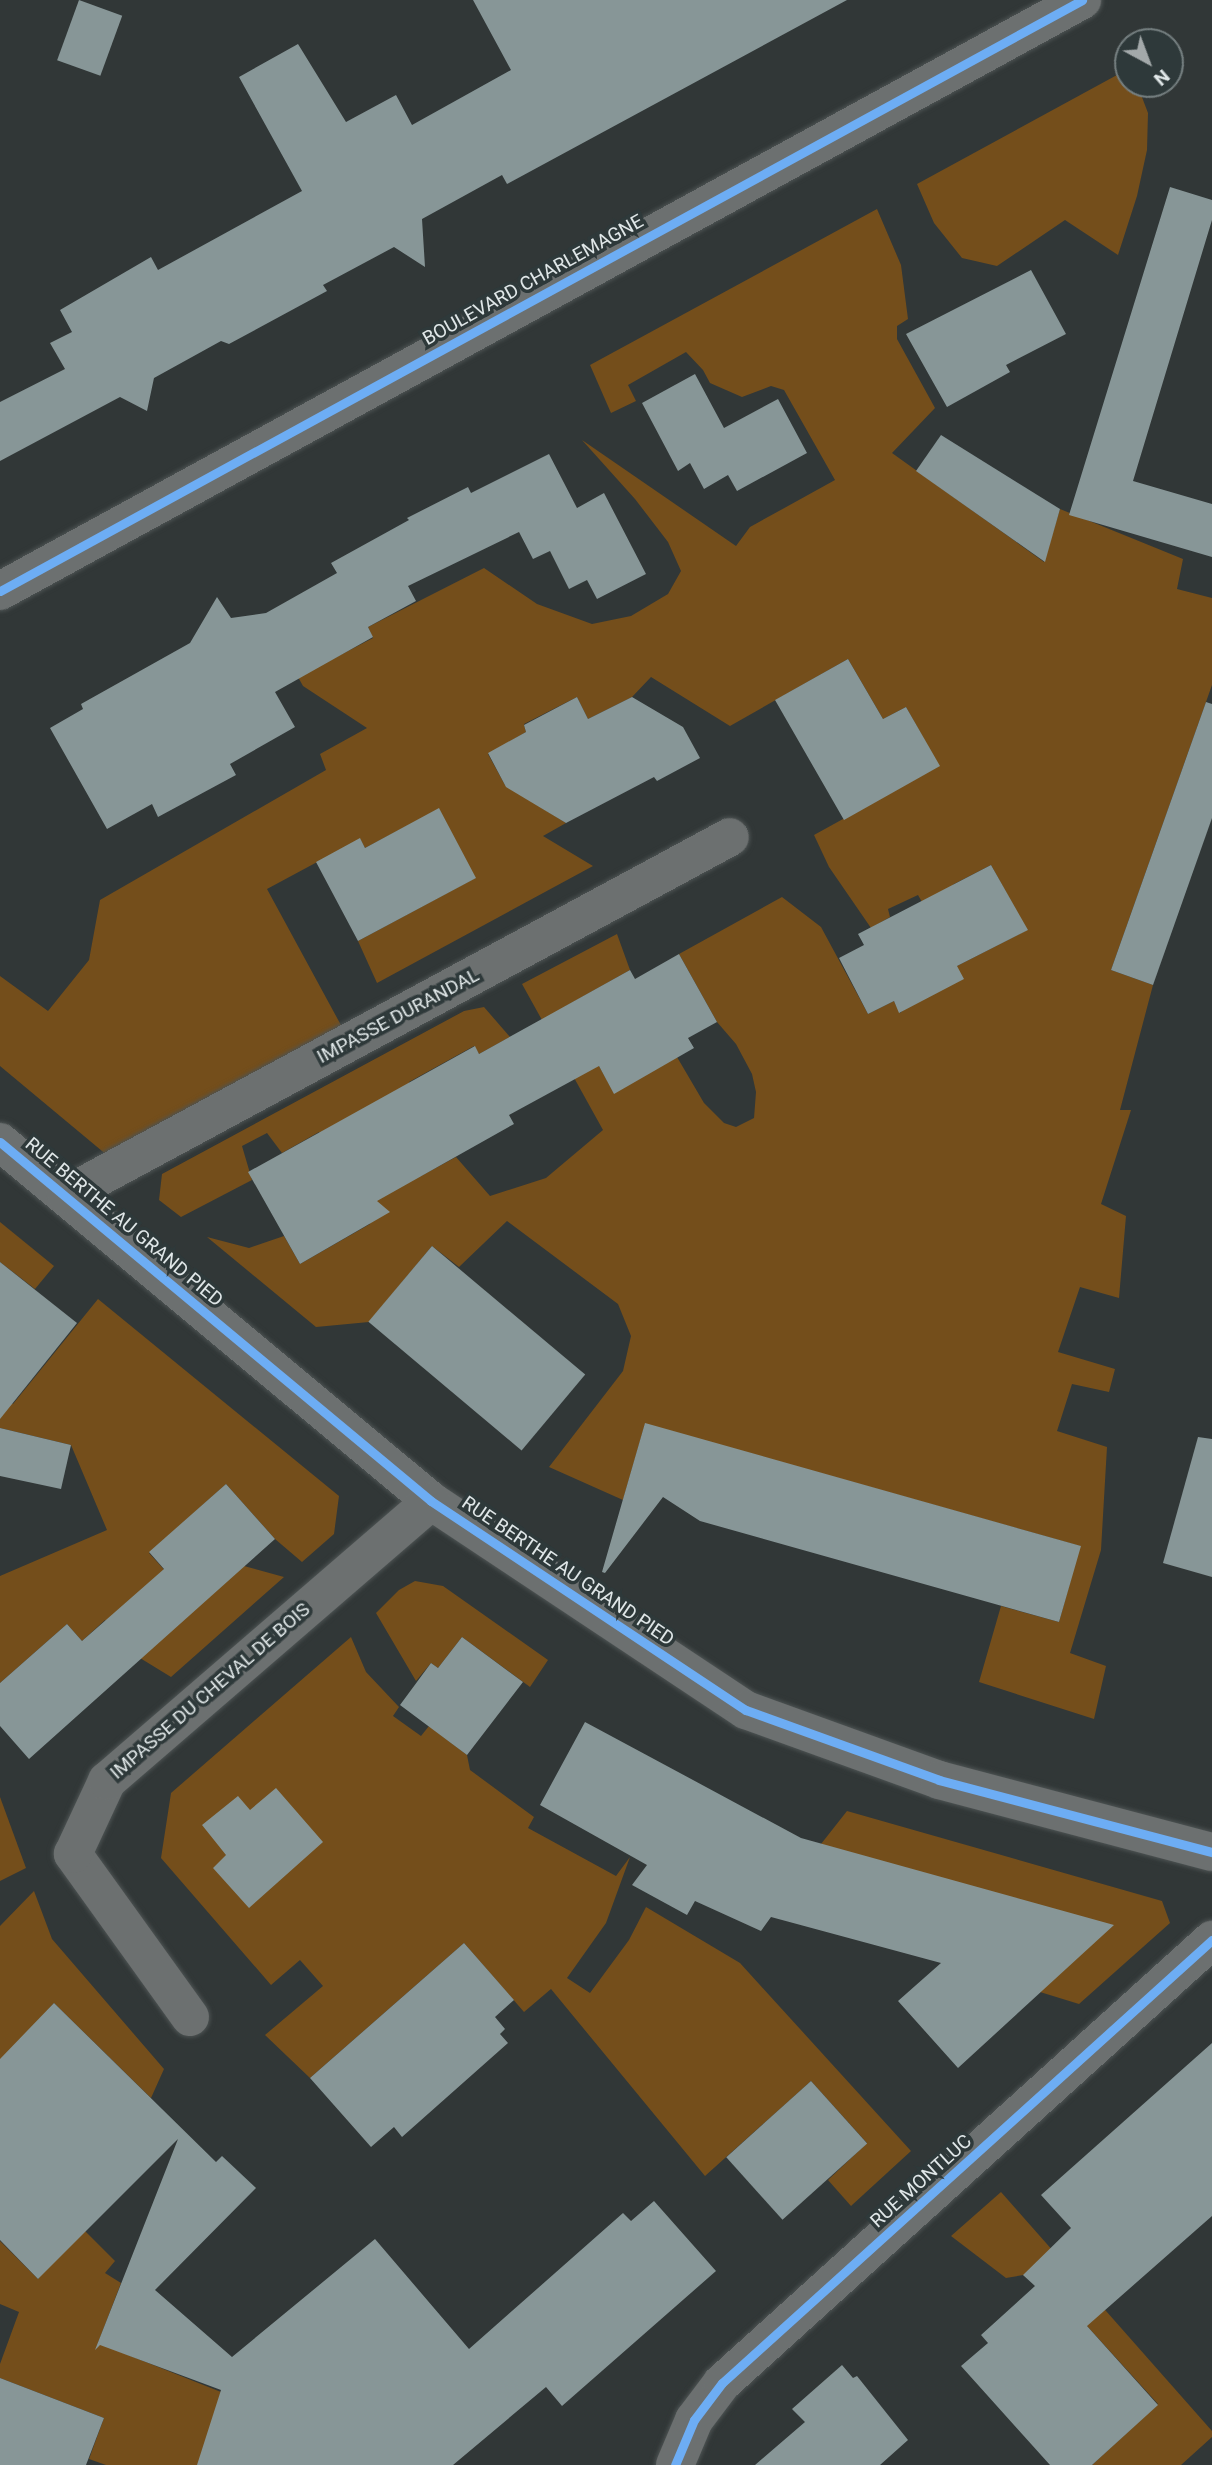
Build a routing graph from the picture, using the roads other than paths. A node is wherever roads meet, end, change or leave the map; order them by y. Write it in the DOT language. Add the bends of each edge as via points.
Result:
graph roads {
  1 [pos="1082,0"];
  2 [pos="0,591"];
  3 [pos="730,837"];
  4 [pos="0,1142"];
  5 [pos="66,1195"];
  6 [pos="431,1501"];
  7 [pos="1212,1852"];
  8 [pos="1212,1940"];
  9 [pos="190,2017"];
  10 [pos="675,2465"];
  1 -- 2 [label="street, BOULEVARD CHARLEMAGNE"];
  3 -- 5 [label="street, IMPASSE DURANDAL"];
  4 -- 5 [label="street, RUE BERTHE AU GRAND PIED"];
  5 -- 6 [label="street, RUE BERTHE AU GRAND PIED"];
  6 -- 7 [label="street, RUE BERTHE AU GRAND PIED" via="746,1710 939,1780"];
  6 -- 9 [label="street, IMPASSE DU CHEVAL DE BOIS" via="107,1781 73,1854"];
  8 -- 10 [label="street, RUE MONTLUC" via="722,2383 694,2420"];
}
